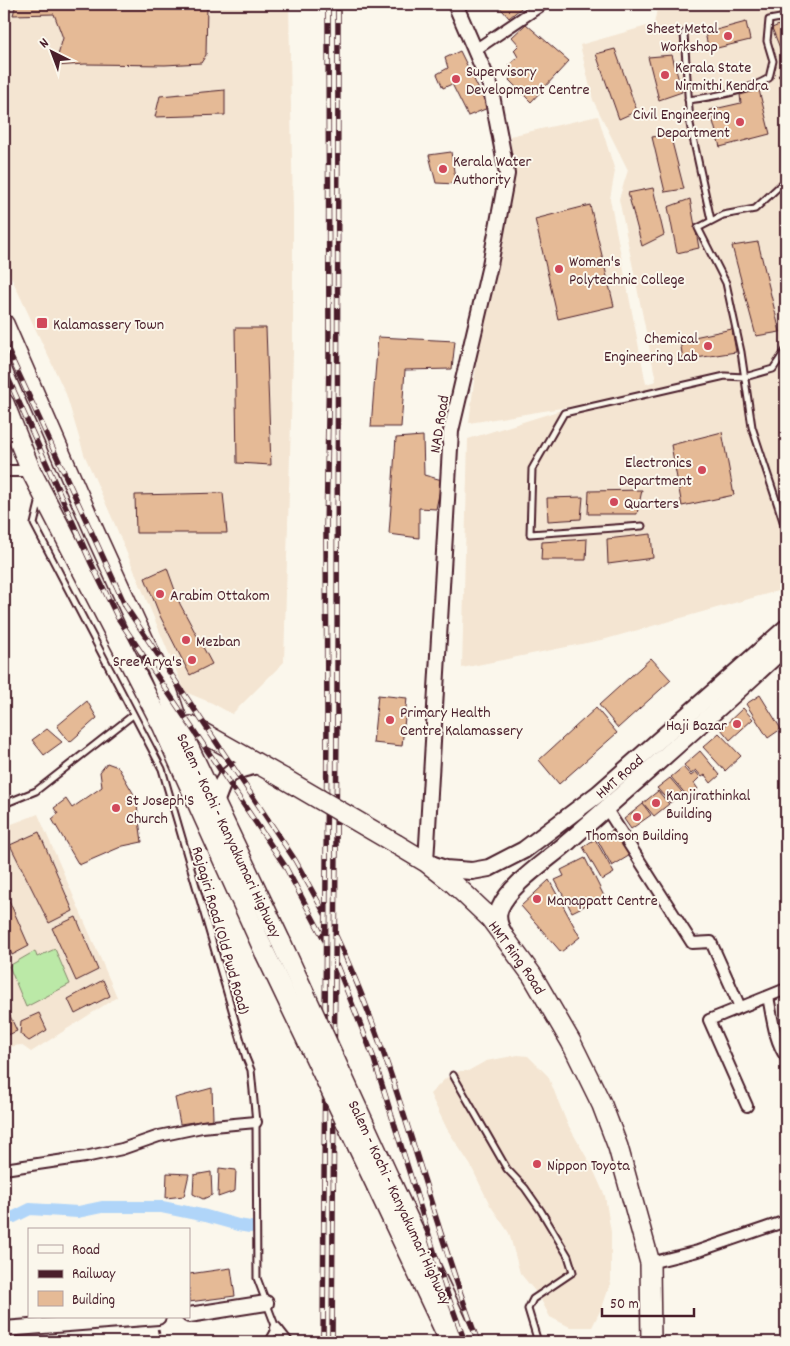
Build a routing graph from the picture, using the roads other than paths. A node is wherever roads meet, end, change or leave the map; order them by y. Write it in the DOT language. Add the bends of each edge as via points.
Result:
graph roads {
  1 [pos="455,4"];
  2 [pos="542,4"];
  3 [pos="786,17"];
  4 [pos="684,33"];
  5 [pos="475,50"];
  6 [pos="688,100"];
  7 [pos="786,180"];
  8 [pos="712,220"];
  9 [pos="4,324"];
  10 [pos="786,350"];
  11 [pos="745,377"];
  12 [pos="4,403"];
  13 [pos="4,471"];
  14 [pos="31,471"];
  15 [pos="41,493"];
  16 [pos="642,526"];
  17 [pos="786,530"];
  18 [pos="786,628"];
  19 [pos="786,646"];
  20 [pos="133,715"];
  21 [pos="181,730"];
  22 [pos="179,763"];
  23 [pos="258,765"];
  24 [pos="198,767"];
  25 [pos="214,803"];
  26 [pos="4,804"];
  27 [pos="606,808"];
  28 [pos="426,862"];
  29 [pos="508,942"];
  30 [pos="273,947"];
  31 [pos="786,989"];
  32 [pos="768,997"];
  33 [pos="740,1008"];
  34 [pos="786,1057"];
  35 [pos="453,1075"];
  36 [pos="748,1106"];
  37 [pos="256,1122"];
  38 [pos="4,1168"];
  39 [pos="786,1221"];
  40 [pos="412,1244"];
  41 [pos="650,1263"];
  42 [pos="266,1303"];
  43 [pos="190,1315"];
  44 [pos="140,1318"];
  45 [pos="276,1328"];
  46 [pos="4,1329"];
  47 [pos="268,1342"];
  48 [pos="287,1342"];
  49 [pos="450,1342"];
  50 [pos="466,1342"];
  51 [pos="538,1342"];
  52 [pos="650,1342"];
  1 -- 5 [label="street, NAD Road"];
  2 -- 5 [label="street"];
  3 -- 6 [label="lane" via="769,20 767,41 773,61 769,78 712,98"];
  4 -- 6 [label="lane"];
  5 -- 28 [label="street, NAD Road" via="490,85 507,174 452,431"];
  6 -- 8 [label="lane" via="690,124"];
  7 -- 8 [label="lane" via="755,210"];
  8 -- 11 [label="lane" via="698,228 726,284"];
  9 -- 21 [label="highway, Salem - Kochi - Kanyakumari Highway" via="168,693"];
  10 -- 11 [label="lane" via="772,369"];
  11 -- 16 [label="lane" via="725,376 564,413 532,469 530,534"];
  11 -- 17 [label="lane" via="752,427"];
  12 -- 14 [label="highway, Salem - Kochi - Kanyakumari Highway"];
  13 -- 14 [label="street"];
  14 -- 15 [label="highway, Salem - Kochi - Kanyakumari Highway"];
  15 -- 20 [label="lane, Rajagiri Road (Old Pwd Road)" via="34,524"];
  15 -- 22 [label="highway, Salem - Kochi - Kanyakumari Highway"];
  18 -- 28 [label="main road, HMT Road" via="598,794 524,850 489,868 472,871 445,869"];
  19 -- 27 [label="main road, HMT Road"];
  20 -- 26 [label="lane" via="36,791"];
  20 -- 37 [label="lane, Rajagiri Road (Old Pwd Road)" via="162,769 251,1070"];
  21 -- 23 [label="highway, HMT Ring Road" via="191,726"];
  21 -- 24 [label="highway, Salem - Kochi - Kanyakumari Highway"];
  22 -- 24 [label="highway"];
  22 -- 30 [label="highway, Salem - Kochi - Kanyakumari Highway"];
  23 -- 25 [label="main road" via="235,770 226,776"];
  23 -- 28 [label="highway, HMT Ring Road, bridge"];
  24 -- 25 [label="highway, Salem - Kochi - Kanyakumari Highway"];
  25 -- 30 [label="highway, Salem - Kochi - Kanyakumari Highway"];
  27 -- 29 [label="main road, HMT Road" via="515,887 500,908 498,918"];
  27 -- 33 [label="street" via="692,943 711,942"];
  28 -- 29 [label="highway, HMT Ring Road" via="478,905"];
  29 -- 41 [label="highway, HMT Ring Road" via="553,1008 602,1105 618,1148"];
  30 -- 40 [label="highway, Salem - Kochi - Kanyakumari Highway, bridge"];
  31 -- 32 [label="street"];
  32 -- 33 [label="street"];
  32 -- 34 [label="street"];
  33 -- 36 [label="street" via="709,1020"];
  35 -- 51 [label="lane" via="508,1169 526,1188 568,1256 573,1272 533,1299 528,1309"];
  37 -- 38 [label="street" via="202,1127 84,1157"];
  37 -- 42 [label="lane, Rajagiri Road (Old Pwd Road)" via="257,1278"];
  39 -- 41 [label="street" via="698,1251"];
  40 -- 49 [label="highway, Salem - Kochi - Kanyakumari Highway"];
  40 -- 50 [label="highway, Salem - Kochi - Kanyakumari Highway"];
  41 -- 52 [label="highway, HMT Ring Road"];
  42 -- 43 [label="street"];
  42 -- 45 [label="lane, Rajagiri Road (Old Pwd Road)"];
  44 -- 46 [label="street"];
  45 -- 47 [label="lane"];
  45 -- 48 [label="street"];
}
